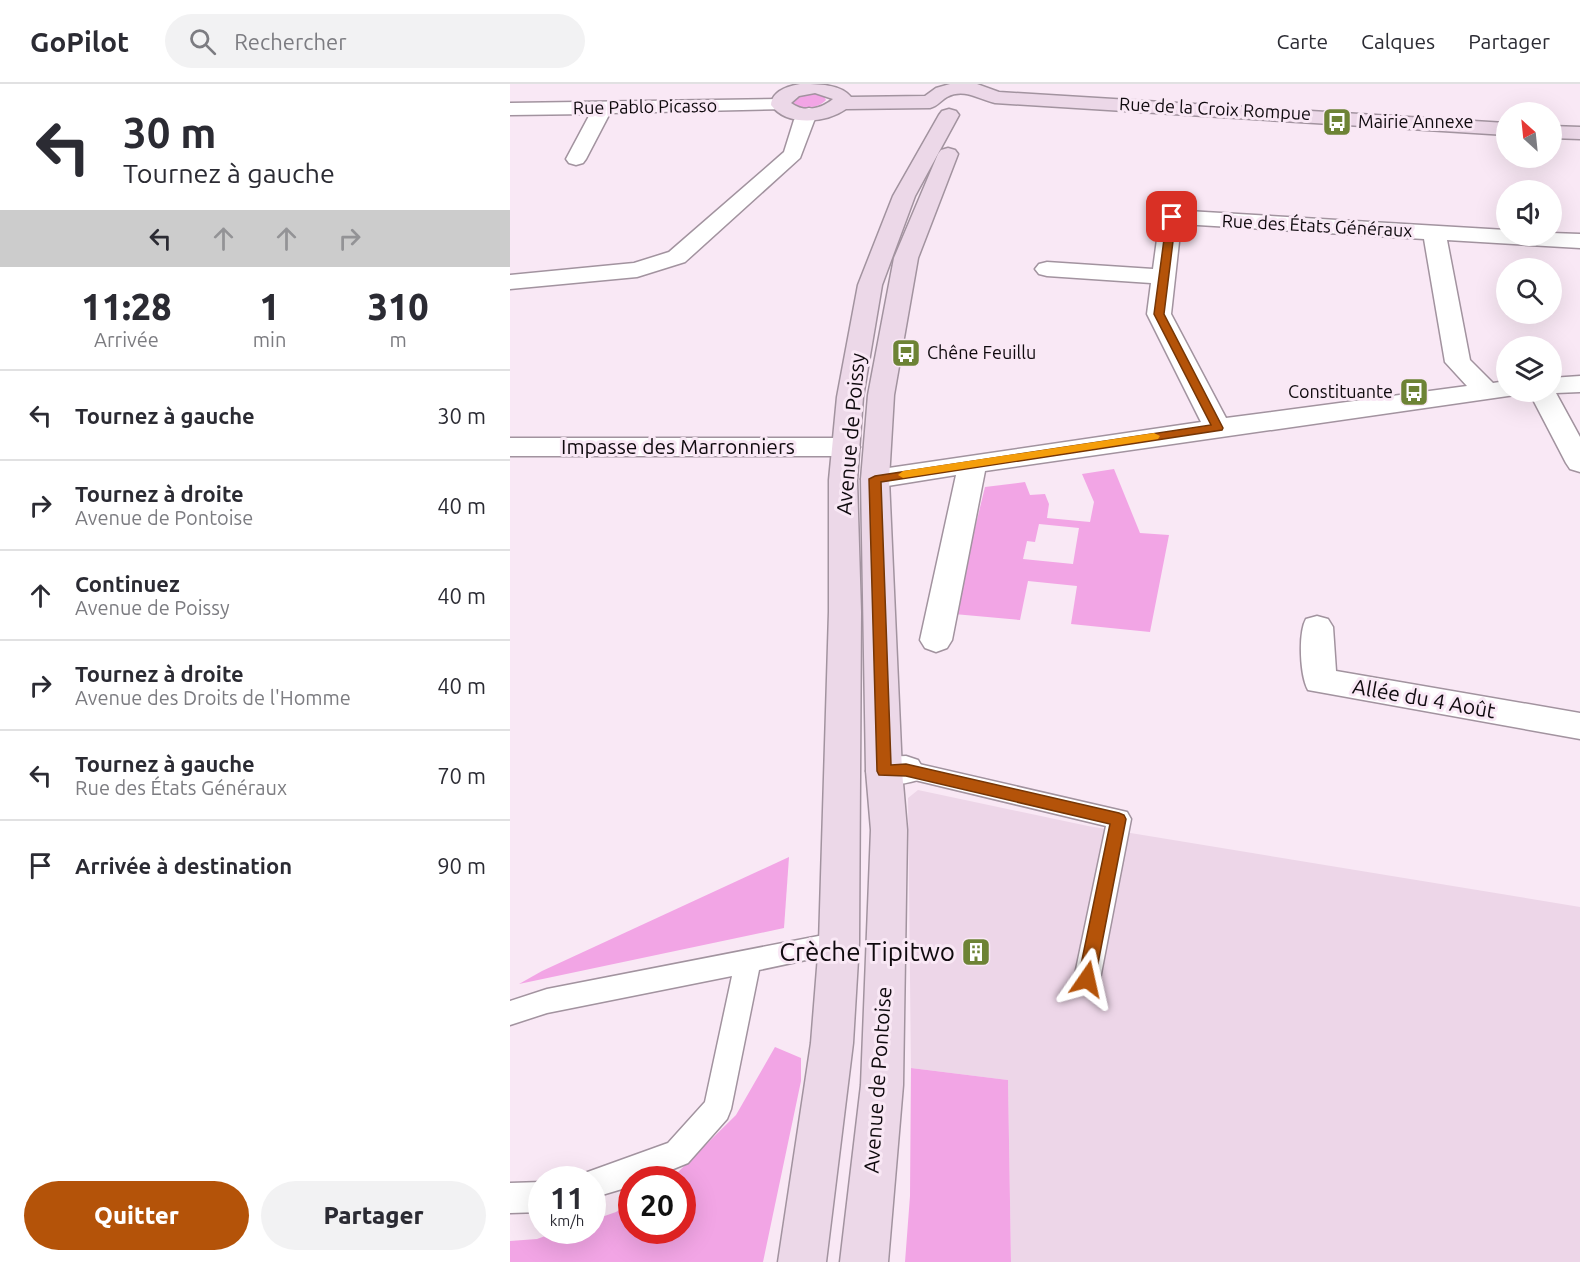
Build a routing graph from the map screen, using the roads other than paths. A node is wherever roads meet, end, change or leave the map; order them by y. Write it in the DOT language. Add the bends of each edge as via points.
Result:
graph roads {
  1 [pos="974,86"];
  2 [pos="800,90"];
  3 [pos="841,103"];
  4 [pos="964,108"];
  5 [pos="510,109"];
  6 [pos="602,109"];
  7 [pos="809,114"];
  8 [pos="1496,128"];
  9 [pos="1562,133"];
  10 [pos="1580,134"];
  11 [pos="576,159"];
  12 [pos="1434,233"];
  13 [pos="1580,241"];
  14 [pos="1047,269"];
  15 [pos="1165,277"];
  16 [pos="510,282"];
  17 [pos="1580,384"];
  18 [pos="1562,385"];
  19 [pos="1496,390"];
  20 [pos="1547,402"];
  21 [pos="1218,428"];
  22 [pos="510,447"];
  23 [pos="846,447"];
  24 [pos="1580,463"];
  25 [pos="972,465"];
  26 [pos="875,479"];
  27 [pos="843,480"];
  28 [pos="879,610"];
  29 [pos="1317,627"];
  30 [pos="936,640"];
  31 [pos="1580,726"];
  32 [pos="895,771"];
  33 [pos="841,772"];
  34 [pos="839,943"];
  35 [pos="748,961"];
  36 [pos="1087,979"];
  37 [pos="510,1013"];
  38 [pos="606,1180"];
  39 [pos="528,1197"];
  40 [pos="510,1198"];
  41 [pos="802,1262"];
  42 [pos="864,1262"];
  1 -- 4 [label="street" via="989,92"];
  1 -- 4 [label="street" via="939,93"];
  2 -- 3 [label="street" via="825,88 840,94"];
  2 -- 6 [label="street, Rue Pablo Picasso"];
  2 -- 7 [label="street" via="790,112"];
  3 -- 4 [label="street"];
  3 -- 7 [label="street" via="832,110"];
  4 -- 8 [label="street, Rue de la Croix Rompue" via="1293,114"];
  4 -- 23 [label="street, Avenue de Poissy" via="904,196 870,285 850,397"];
  4 -- 26 [label="street, Avenue de Poissy" via="906,258 881,395"];
  5 -- 6 [label="street, Rue Pablo Picasso" via="561,100"];
  6 -- 11 [label="street"];
  7 -- 16 [label="street" via="793,154 677,257 637,270"];
  9 -- 10 [label="street"];
  12 -- 13 [label="street, Rue des États Généraux"];
  12 -- 15 [label="street, Rue des États Généraux" via="1172,217"];
  12 -- 19 [label="street" via="1458,362"];
  14 -- 15 [label="street"];
  15 -- 21 [label="street, Rue des États Généraux" via="1159,314"];
  17 -- 18 [label="street"];
  19 -- 21 [label="street"];
  20 -- 24 [label="street"];
  21 -- 25 [label="street"];
  22 -- 23 [label="street, Impasse des Marronniers"];
  23 -- 27 [label="street, Avenue de Poissy"];
  25 -- 26 [label="street"];
  25 -- 30 [label="street"];
  26 -- 27 [label="street"];
  26 -- 28 [label="street, Avenue de Poissy"];
  27 -- 33 [label="street, Avenue de Poissy" via="846,612"];
  28 -- 32 [label="street, Avenue de Pontoise"];
  29 -- 31 [label="street, Allée du 4 Août" via="1320,681"];
  32 -- 33 [label="street"];
  32 -- 36 [label="lane" via="1119,819"];
  32 -- 42 [label="street, Avenue de Pontoise" via="889,830 882,1085"];
  33 -- 34 [label="street"];
  34 -- 35 [label="lane"];
  34 -- 41 [label="street" via="832,1043"];
  35 -- 37 [label="lane" via="547,1001"];
  35 -- 38 [label="lane" via="717,1109 678,1153"];
  39 -- 40 [label="lane"];
}
